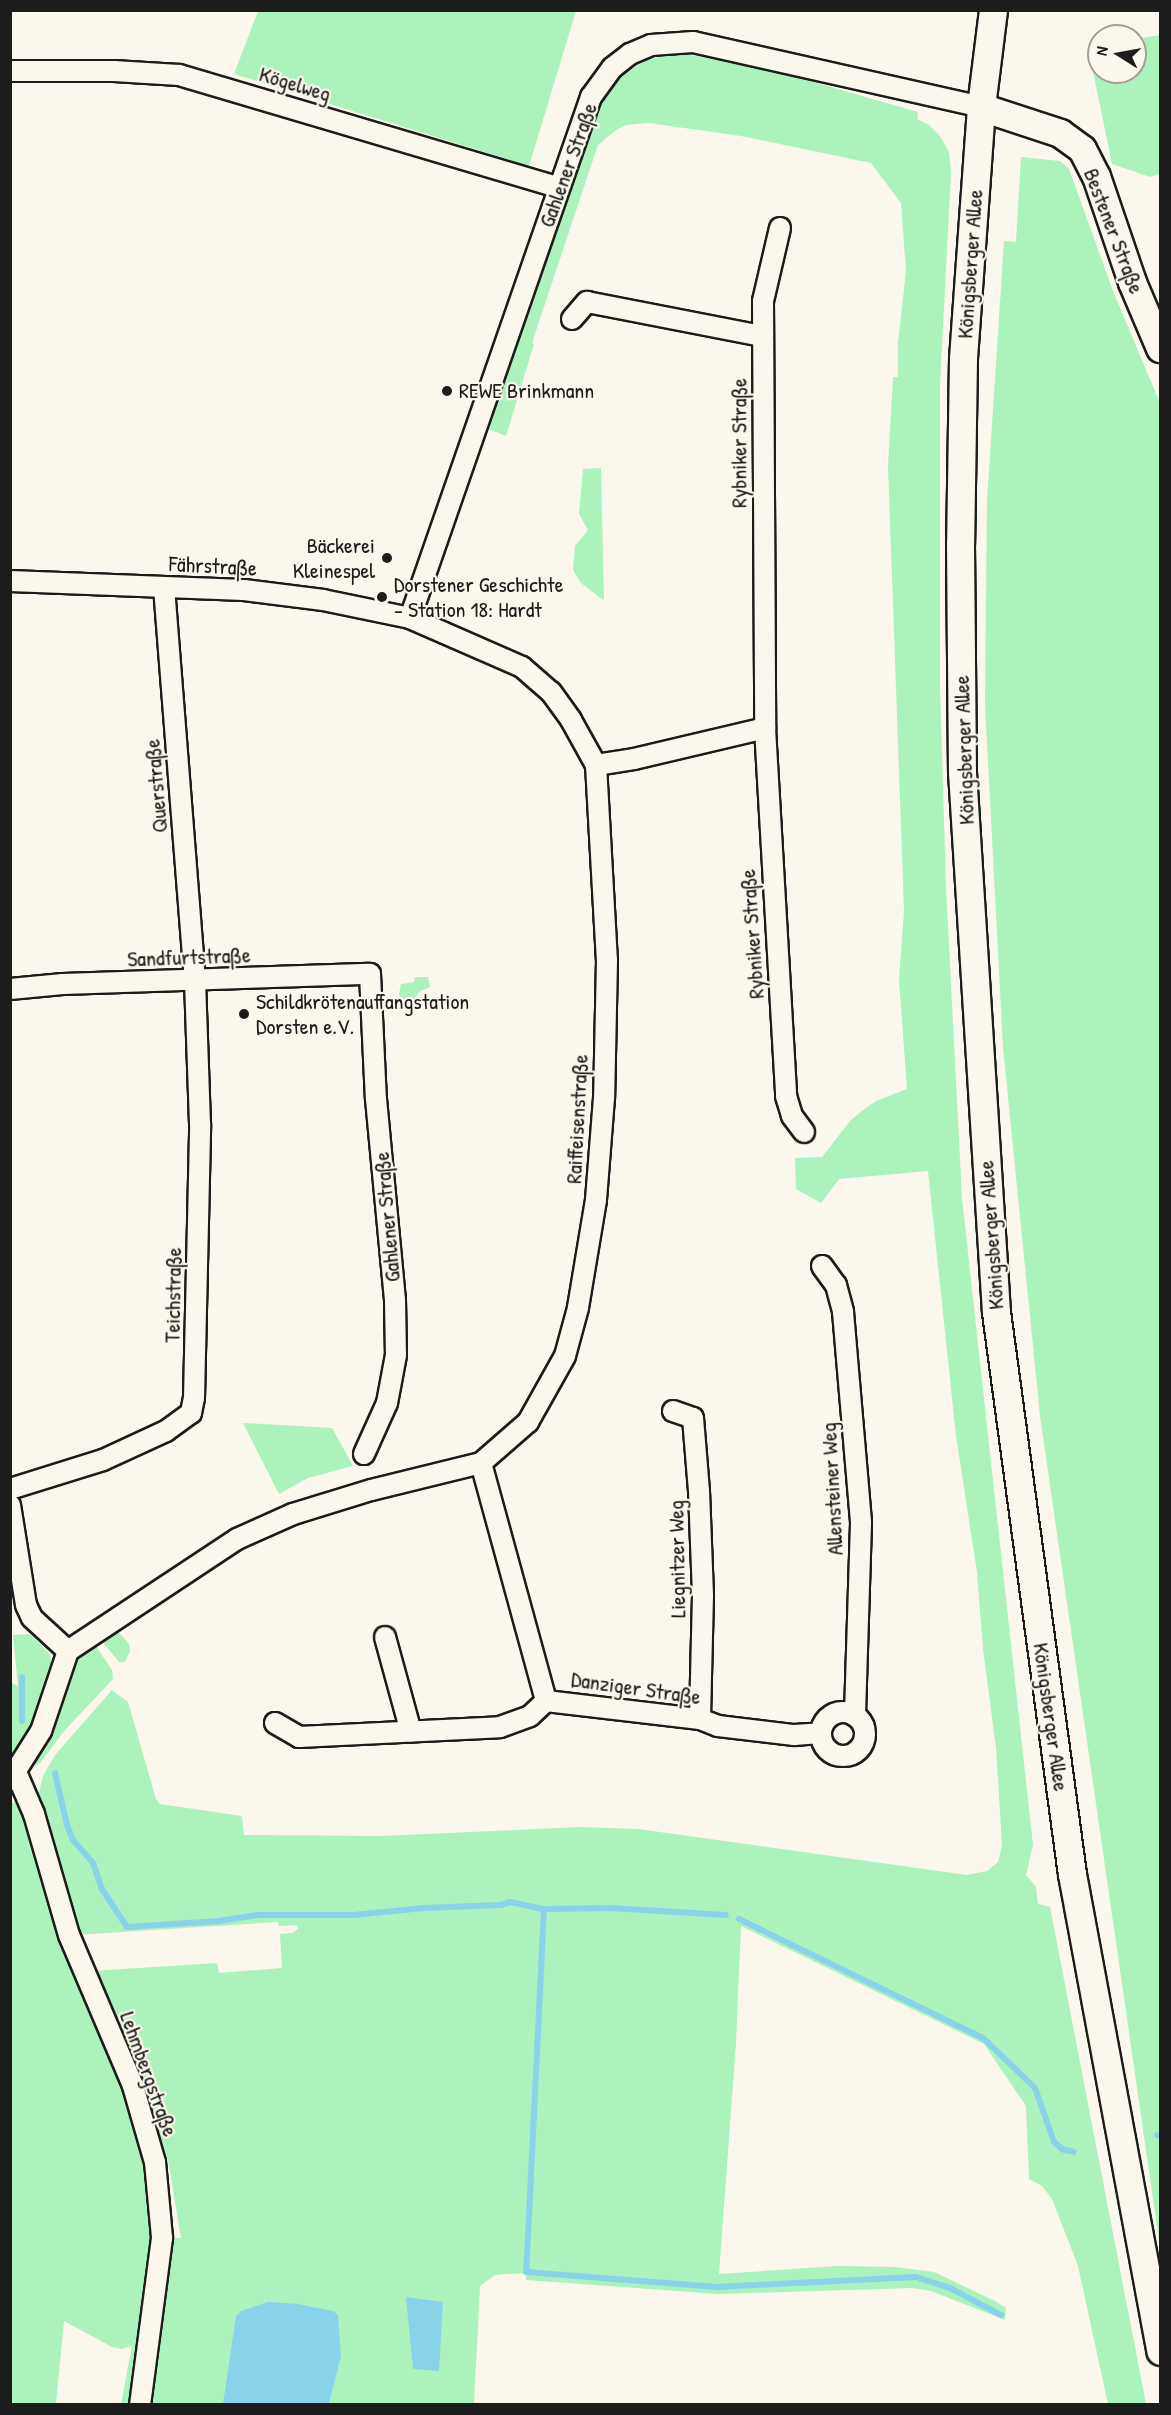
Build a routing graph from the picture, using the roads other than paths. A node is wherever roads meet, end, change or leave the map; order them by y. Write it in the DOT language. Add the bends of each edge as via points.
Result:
graph roads {
  1 [pos="993,10"];
  2 [pos="10,71"];
  3 [pos="981,107"];
  4 [pos="558,187"];
  5 [pos="780,228"];
  6 [pos="572,319"];
  7 [pos="762,336"];
  8 [pos="1161,348"];
  9 [pos="10,581"];
  10 [pos="164,587"];
  11 [pos="410,618"];
  12 [pos="765,728"];
  13 [pos="596,765"];
  14 [pos="370,974"];
  15 [pos="195,981"];
  16 [pos="10,989"];
  17 [pos="804,1132"];
  18 [pos="822,1266"];
  19 [pos="674,1412"];
  20 [pos="364,1454"];
  21 [pos="481,1463"];
  22 [pos="10,1489"];
  23 [pos="10,1505"];
  24 [pos="385,1637"];
  25 [pos="68,1652"];
  26 [pos="546,1701"];
  27 [pos="855,1716"];
  28 [pos="700,1719"];
  29 [pos="275,1723"];
  30 [pos="411,1732"];
  31 [pos="821,1734"];
  32 [pos="13,1776"];
  33 [pos="1161,2351"];
  34 [pos="140,2404"];
  1 -- 3 [label="main road"];
  2 -- 4 [label="street, Kögelweg" via="179,75"];
  3 -- 4 [label="street, Gahlener Straße" via="693,42 651,45 612,68 591,97"];
  3 -- 8 [label="main road, Bestener Straße" via="1060,133 1082,148"];
  3 -- 33 [label="main road, Königsberger Allee" via="963,359 962,749 996,1312 1072,1874"];
  4 -- 11 [label="street, Gahlener Straße"];
  5 -- 7 [label="street, Rybniker Straße" via="763,301"];
  6 -- 7 [label="street" via="586,302"];
  7 -- 12 [label="street, Rybniker Straße"];
  9 -- 10 [label="street, Fährstraße"];
  10 -- 11 [label="street, Fährstraße" via="244,590 322,600"];
  10 -- 15 [label="street, Querstraße"];
  11 -- 13 [label="street, Raiffeisenstraße" via="522,667 551,692"];
  12 -- 13 [label="street"];
  12 -- 17 [label="street, Rybniker Straße" via="786,1096 792,1116"];
  13 -- 21 [label="street, Raiffeisenstraße" via="607,960 604,1098 595,1209 578,1308 565,1356 528,1422"];
  14 -- 15 [label="street, Sandfurtstraße"];
  14 -- 20 [label="street, Gahlener Straße" via="396,1355 387,1403"];
  15 -- 16 [label="street, Sandfurtstraße"];
  15 -- 22 [label="street, Teichstraße" via="200,1124 191,1413 166,1431 103,1460"];
  18 -- 27 [label="street, Allensteiner Weg" via="836,1285 843,1312 860,1512"];
  19 -- 28 [label="street, Liegnitzer Weg" via="693,1418 704,1595"];
  21 -- 25 [label="street, Raiffeisenstraße" via="371,1490 265,1526 237,1539"];
  21 -- 26 [label="street, Danziger Straße"];
  23 -- 25 [label="street" via="26,1605 32,1618"];
  24 -- 30 [label="street"];
  25 -- 32 [label="street" via="41,1731"];
  26 -- 28 [label="street, Danziger Straße"];
  26 -- 30 [label="street" via="530,1716 500,1727"];
  27 -- 31 [label="street" via="836,1713 825,1722"];
  27 -- 31 [label="street" via="866,1736 854,1754 831,1753"];
  28 -- 31 [label="street, Danziger Straße" via="729,1727 794,1735"];
  29 -- 30 [label="street" via="299,1737"];
  32 -- 34 [label="street, Lehmbergstraße" via="34,1814 69,1935 132,2086 154,2162 162,2238"];
}
